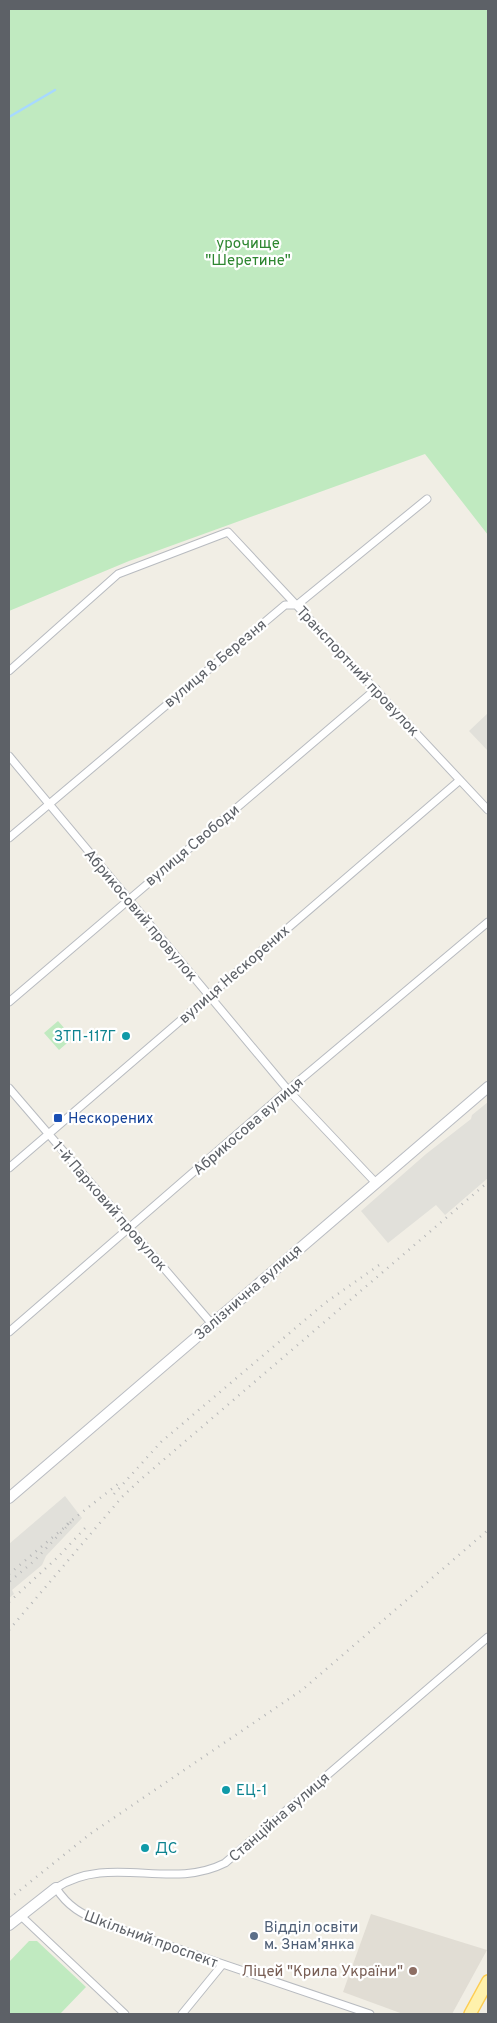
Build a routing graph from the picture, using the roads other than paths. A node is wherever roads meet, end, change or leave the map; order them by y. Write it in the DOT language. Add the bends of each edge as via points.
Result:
graph roads {
  1 [pos="426,499"];
  2 [pos="297,604"];
  3 [pos="9,671"];
  4 [pos="376,689"];
  5 [pos="9,756"];
  6 [pos="460,780"];
  7 [pos="48,804"];
  8 [pos="488,810"];
  9 [pos="9,838"];
  10 [pos="128,899"];
  11 [pos="488,922"];
  12 [pos="208,997"];
  13 [pos="9,1002"];
  14 [pos="488,1087"];
  15 [pos="9,1088"];
  16 [pos="288,1090"];
  17 [pos="48,1135"];
  18 [pos="9,1168"];
  19 [pos="376,1183"];
  20 [pos="130,1229"];
  21 [pos="212,1324"];
  22 [pos="9,1332"];
  23 [pos="9,1498"];
  24 [pos="488,1637"];
  25 [pos="56,1888"];
  26 [pos="20,1915"];
  27 [pos="9,1925"];
  28 [pos="222,1965"];
  29 [pos="488,1980"];
  30 [pos="125,2014"];
  31 [pos="182,2014"];
  32 [pos="370,2014"];
  33 [pos="470,2014"];
  1 -- 2 [label="street, вулиця 8 Березня"];
  2 -- 3 [label="street, Транспортний провулок" via="228,532 118,574"];
  2 -- 4 [label="street, Транспортний провулок"];
  2 -- 7 [label="street, вулиця 8 Березня" via="284,605"];
  4 -- 6 [label="street, Транспортний провулок"];
  4 -- 10 [label="street, вулиця Свободи"];
  5 -- 7 [label="street, Абрикосовий провулок"];
  6 -- 8 [label="street, Транспортний провулок"];
  6 -- 12 [label="street, вулиця Нескорених"];
  7 -- 9 [label="street, вулиця 8 Березня"];
  7 -- 10 [label="street, Абрикосовий провулок"];
  10 -- 12 [label="street, Абрикосовий провулок"];
  10 -- 13 [label="street, вулиця Свободи"];
  11 -- 16 [label="street, Абрикосова вулиця"];
  12 -- 16 [label="street, Абрикосовий провулок"];
  12 -- 17 [label="street, вулиця Нескорених"];
  14 -- 19 [label="street, Залізнична вулиця"];
  15 -- 17 [label="street, 1-й Парковий провулок"];
  16 -- 19 [label="street, Абрикосовий провулок"];
  16 -- 20 [label="street, Абрикосова вулиця"];
  17 -- 18 [label="street, вулиця Нескорених"];
  17 -- 20 [label="street, 1-й Парковий провулок"];
  19 -- 21 [label="street, Залізнична вулиця"];
  20 -- 21 [label="street, 1-й Парковий провулок"];
  20 -- 22 [label="street, Абрикосова вулиця"];
  21 -- 23 [label="street, Залізнична вулиця"];
  24 -- 25 [label="street, Станційна вулиця" via="224,1863 205,1871 184,1874 93,1872"];
  25 -- 26 [label="street, Станційна вулиця"];
  25 -- 28 [label="street, Шкільний проспект" via="76,1911"];
  26 -- 27 [label="street, Станційна вулиця"];
  26 -- 30 [label="street"];
  28 -- 31 [label="street"];
  28 -- 32 [label="street, Шкільний проспект"];
  29 -- 33 [label="main road"];
}
